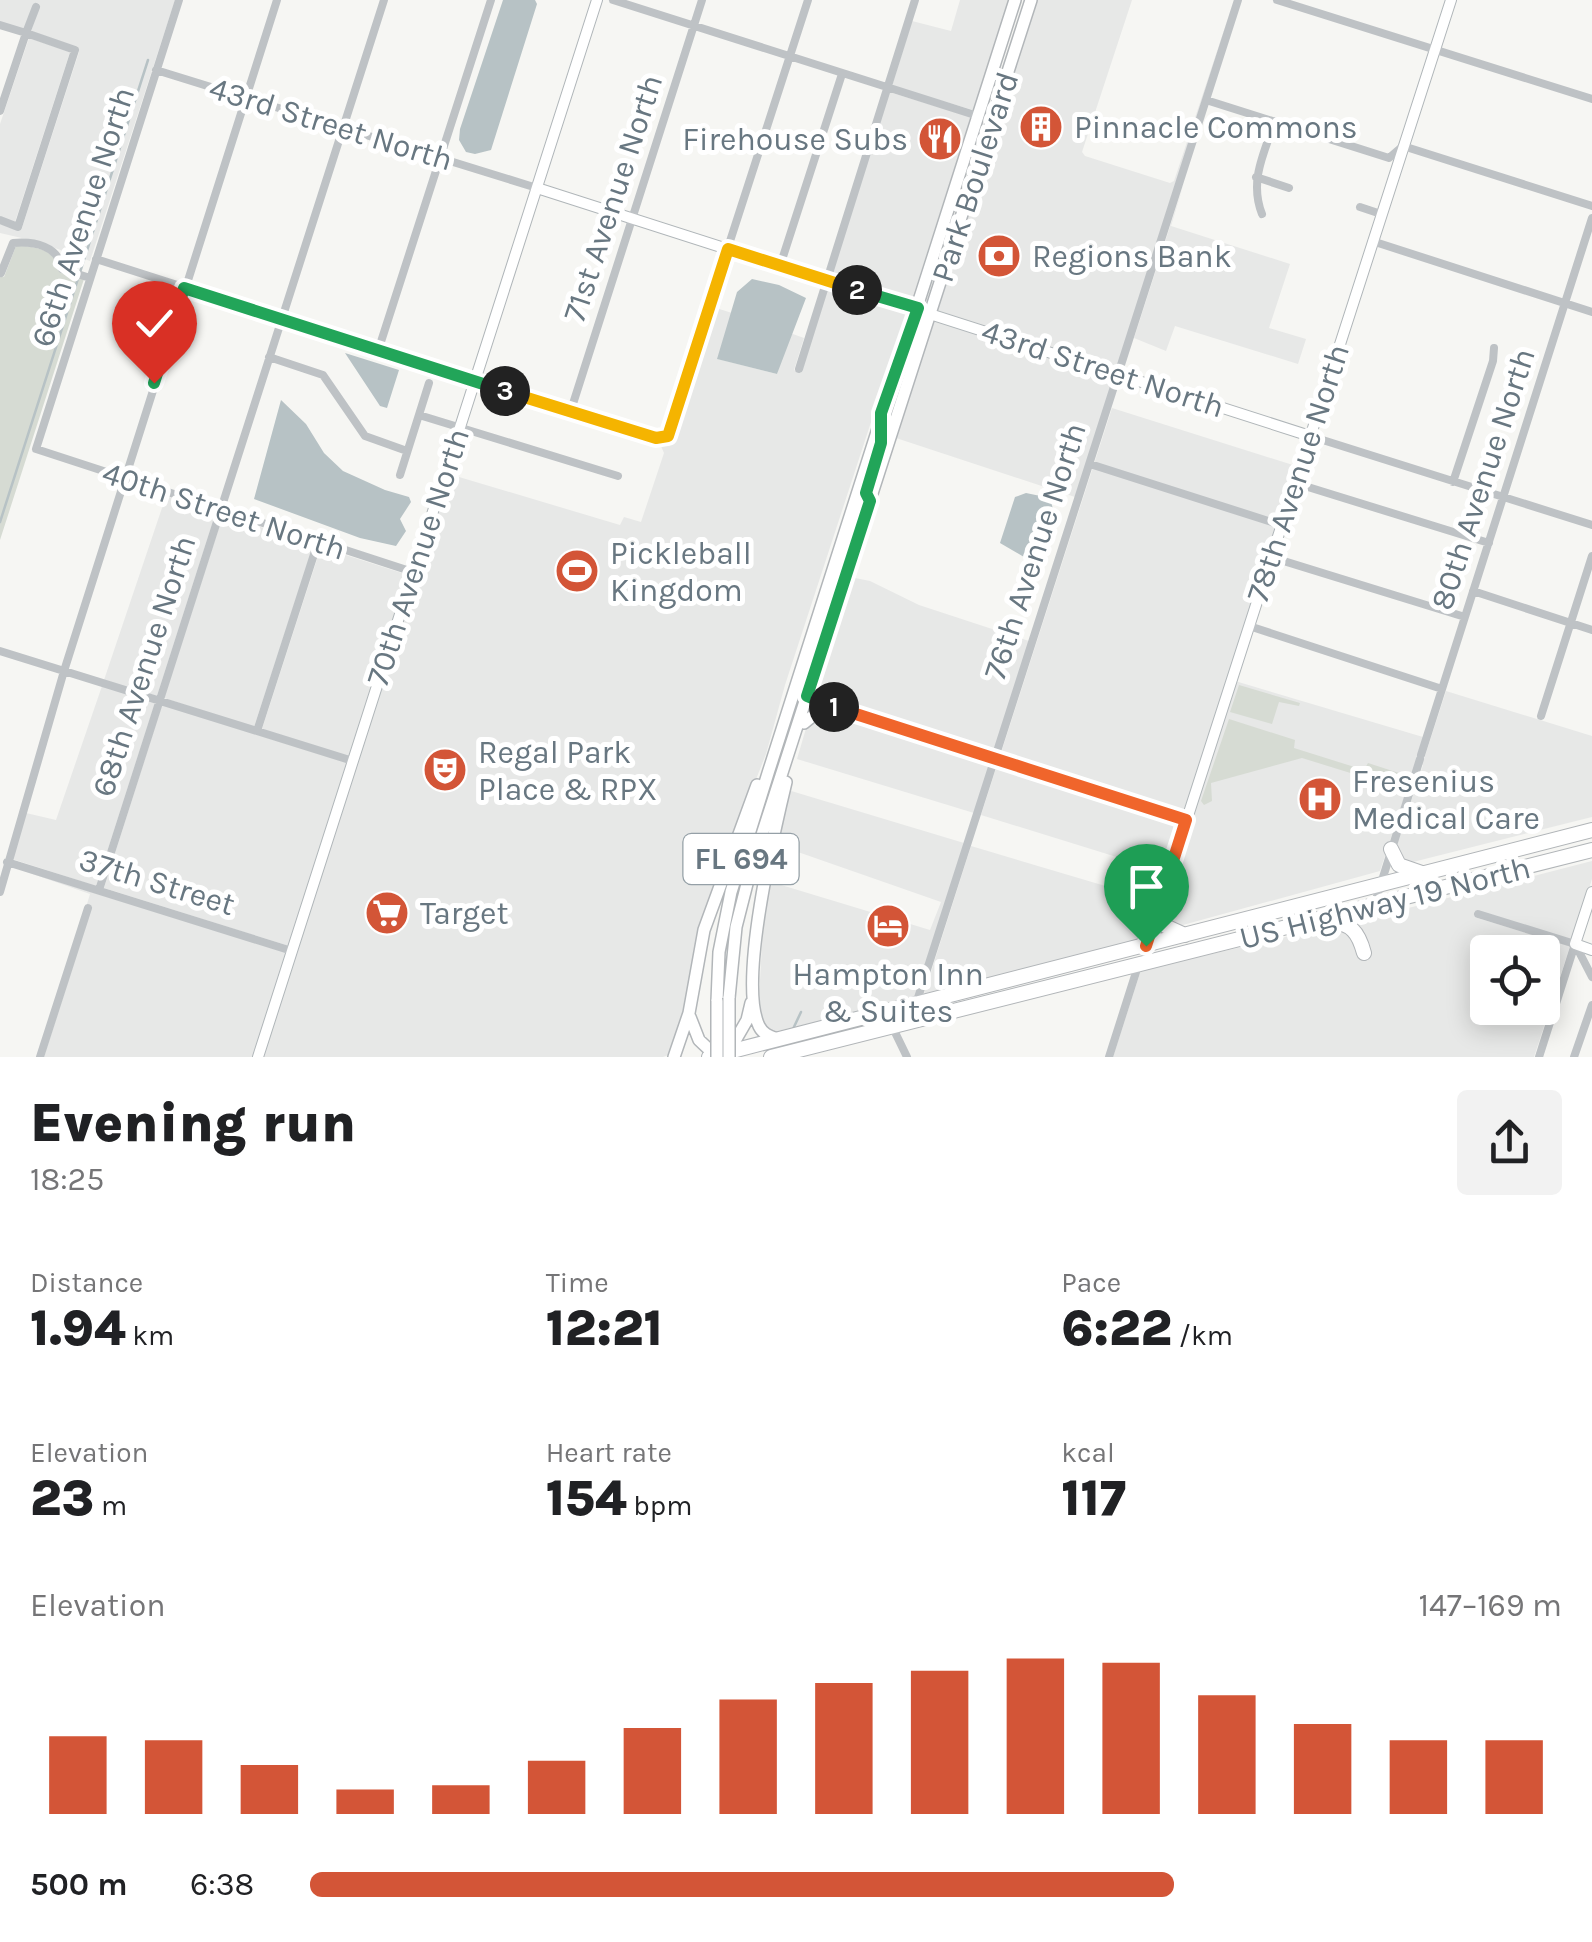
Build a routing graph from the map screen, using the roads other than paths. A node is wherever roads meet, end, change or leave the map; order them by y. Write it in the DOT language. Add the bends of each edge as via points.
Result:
graph roads {
  1 [pos="179,0"];
  2 [pos="277,0"];
  3 [pos="384,0"];
  4 [pos="490,0"];
  5 [pos="597,0"];
  6 [pos="613,0"];
  7 [pos="702,0"];
  8 [pos="808,0"];
  9 [pos="915,0"];
  10 [pos="1016,0"];
  11 [pos="1031,0"];
  12 [pos="1238,0"];
  13 [pos="1277,0"];
  14 [pos="1451,0"];
  15 [pos="36,7"];
  16 [pos="0,25"];
  17 [pos="694,26"];
  18 [pos="26,33"];
  19 [pos="1435,50"];
  20 [pos="789,57"];
  21 [pos="994,66"];
  22 [pos="156,70"];
  23 [pos="842,74"];
  24 [pos="887,88"];
  25 [pos="246,97"];
  26 [pos="1592,99"];
  27 [pos="1206,100"];
  28 [pos="998,105"];
  29 [pos="0,111"];
  30 [pos="978,116"];
  31 [pos="1275,121"];
  32 [pos="343,127"];
  33 [pos="1403,146"];
  34 [pos="982,153"];
  35 [pos="440,157"];
  36 [pos="1256,178"];
  37 [pos="537,188"];
  38 [pos="1289,188"];
  39 [pos="1592,206"];
  40 [pos="1360,207"];
  41 [pos="1262,214"];
  42 [pos="1382,214"];
  43 [pos="1592,218"];
  44 [pos="634,219"];
  45 [pos="0,220"];
  46 [pos="1372,241"];
  47 [pos="728,249"];
  48 [pos="96,259"];
  49 [pos="780,266"];
  50 [pos="1,273"];
  51 [pos="86,276"];
  52 [pos="826,280"];
  53 [pos="184,288"];
  54 [pos="1565,304"];
  55 [pos="918,308"];
  56 [pos="931,312"];
  57 [pos="1592,312"];
  58 [pos="282,320"];
  59 [pos="1494,348"];
  60 [pos="378,351"];
  61 [pos="270,358"];
  62 [pos="799,369"];
  63 [pos="1118,374"];
  64 [pos="474,382"];
  65 [pos="429,384"];
  66 [pos="571,410"];
  67 [pos="881,413"];
  68 [pos="419,415"];
  69 [pos="460,426"];
  70 [pos="1310,436"];
  71 [pos="36,449"];
  72 [pos="408,451"];
  73 [pos="1090,464"];
  74 [pos="400,476"];
  75 [pos="618,476"];
  76 [pos="124,478"];
  77 [pos="1453,482"];
  78 [pos="1295,483"];
  79 [pos="1504,496"];
  80 [pos="854,499"];
  81 [pos="870,501"];
  82 [pos="220,510"];
  83 [pos="1281,525"];
  84 [pos="1592,525"];
  85 [pos="318,542"];
  86 [pos="1489,543"];
  87 [pos="1592,556"];
  88 [pos="1271,557"];
  89 [pos="414,572"];
  90 [pos="1473,591"];
  91 [pos="835,610"];
  92 [pos="1465,617"];
  93 [pos="1570,623"];
  94 [pos="1249,626"];
  95 [pos="1592,630"];
  96 [pos="0,651"];
  97 [pos="64,670"];
  98 [pos="1442,689"];
  99 [pos="793,691"];
  100 [pos="807,696"];
  101 [pos="160,701"];
  102 [pos="838,709"];
  103 [pos="1541,716"];
  104 [pos="784,721"];
  105 [pos="804,723"];
  106 [pos="257,731"];
  107 [pos="996,758"];
  108 [pos="353,761"];
  109 [pos="1186,820"];
  110 [pos="1592,830"];
  111 [pos="1592,842"];
  112 [pos="1391,849"];
  113 [pos="1592,850"];
  114 [pos="8,862"];
  115 [pos="1422,873"];
  116 [pos="1478,880"];
  117 [pos="1380,884"];
  118 [pos="99,890"];
  119 [pos="0,892"];
  120 [pos="1592,892"];
  121 [pos="1374,906"];
  122 [pos="88,908"];
  123 [pos="1158,910"];
  124 [pos="1478,914"];
  125 [pos="1324,918"];
  126 [pos="1180,936"];
  127 [pos="1575,944"];
  128 [pos="1146,946"];
  129 [pos="1592,950"];
  130 [pos="292,951"];
  131 [pos="1364,953"];
  132 [pos="1139,964"];
  133 [pos="1592,977"];
  134 [pos="1056,983"];
  135 [pos="754,994"];
  136 [pos="723,999"];
  137 [pos="916,1004"];
  138 [pos="1592,1005"];
  139 [pos="688,1013"];
  140 [pos="892,1026"];
  141 [pos="777,1039"];
  142 [pos="724,1055"];
  143 [pos="40,1057"];
  144 [pos="258,1057"];
  145 [pos="674,1057"];
  146 [pos="772,1057"];
  147 [pos="906,1057"];
  148 [pos="1109,1057"];
  149 [pos="1539,1057"];
  150 [pos="1574,1057"];
  1 -- 22 [label="street, 66th Avenue North"];
  2 -- 25 [label="street"];
  3 -- 32 [label="street, 68th Avenue North"];
  4 -- 35 [label="street"];
  5 -- 37 [label="street, 70th Avenue North"];
  6 -- 17 [label="street"];
  7 -- 17 [label="street, 71st Avenue North"];
  8 -- 20 [label="street"];
  9 -- 24 [label="street"];
  10 -- 21 [label="main road, Park Boulevard / FL 694"];
  11 -- 28 [label="main road, Park Boulevard / FL 694"];
  12 -- 27 [label="street, 76th Avenue North"];
  13 -- 19 [label="street"];
  14 -- 19 [label="street, 78th Avenue North"];
  15 -- 18 [label="street"];
  16 -- 18 [label="street"];
  17 -- 20 [label="street"];
  17 -- 44 [label="street, 71st Avenue North"];
  18 -- 29 [label="street"];
  18 -- 45 [label="street" via="75,50 18,226"];
  19 -- 26 [label="street"];
  19 -- 33 [label="street, 78th Avenue North"];
  20 -- 23 [label="street"];
  20 -- 47 [label="street"];
  21 -- 28 [label="main road"];
  21 -- 30 [label="main road, Park Boulevard / FL 694"];
  22 -- 25 [label="street, 43rd Street North"];
  22 -- 48 [label="street, 66th Avenue North"];
  23 -- 24 [label="street"];
  23 -- 49 [label="street"];
  24 -- 30 [label="street"];
  24 -- 52 [label="street"];
  25 -- 32 [label="street, 43rd Street North"];
  25 -- 53 [label="street"];
  27 -- 31 [label="street"];
  27 -- 63 [label="street, 76th Avenue North"];
  28 -- 34 [label="main road, Park Boulevard / FL 694"];
  30 -- 34 [label="main road"];
  30 -- 55 [label="main road, Park Boulevard / FL 694"];
  31 -- 33 [label="street" via="1389,158"];
  31 -- 36 [label="street"];
  32 -- 35 [label="street, 43rd Street North"];
  32 -- 58 [label="street, 68th Avenue North"];
  33 -- 39 [label="street"];
  33 -- 42 [label="street, 78th Avenue North"];
  34 -- 56 [label="main road, Park Boulevard / FL 694"];
  35 -- 37 [label="street, 43rd Street North"];
  35 -- 60 [label="street"];
  36 -- 38 [label="street"];
  36 -- 41 [label="street"];
  37 -- 44 [label="street, 43rd Street North"];
  37 -- 64 [label="street, 70th Avenue North"];
  40 -- 42 [label="street"];
  42 -- 46 [label="street, 78th Avenue North"];
  43 -- 54 [label="street, 80th Avenue North"];
  44 -- 47 [label="street, 43rd Street North"];
  44 -- 66 [label="street, 71st Avenue North"];
  46 -- 54 [label="street"];
  46 -- 70 [label="street, 78th Avenue North"];
  47 -- 49 [label="street, 43rd Street North"];
  47 -- 66 [label="street" via="668,436 656,438"];
  48 -- 51 [label="street, 66th Avenue North"];
  48 -- 53 [label="street"];
  49 -- 52 [label="street, 43rd Street North"];
  50 -- 51 [label="street" via="20,242 54,250 62,269"];
  51 -- 71 [label="street, 66th Avenue North"];
  52 -- 55 [label="street, 43rd Street North"];
  52 -- 62 [label="street"];
  53 -- 58 [label="street"];
  53 -- 76 [label="street"];
  54 -- 57 [label="street"];
  54 -- 79 [label="street, 80th Avenue North"];
  55 -- 56 [label="street, 43rd Street North"];
  55 -- 67 [label="main road, Park Boulevard / FL 694"];
  56 -- 63 [label="street, 43rd Street North"];
  56 -- 81 [label="main road, Park Boulevard / FL 694"];
  58 -- 60 [label="street"];
  58 -- 61 [label="street, 68th Avenue North"];
  59 -- 77 [label="street"];
  60 -- 64 [label="street"];
  61 -- 72 [label="street" via="323,376 365,436"];
  61 -- 82 [label="street, 68th Avenue North"];
  63 -- 70 [label="street, 43rd Street North"];
  63 -- 73 [label="street, 76th Avenue North"];
  64 -- 66 [label="street"];
  64 -- 69 [label="street, 70th Avenue North"];
  65 -- 68 [label="street"];
  67 -- 80 [label="main road, Park Boulevard / FL 694"];
  67 -- 81 [label="main road"];
  68 -- 69 [label="street"];
  68 -- 72 [label="street"];
  69 -- 75 [label="street"];
  69 -- 89 [label="street, 70th Avenue North"];
  70 -- 77 [label="street, 43rd Street North"];
  70 -- 78 [label="street, 78th Avenue North"];
  71 -- 76 [label="street, 40th Street North"];
  72 -- 74 [label="street"];
  73 -- 83 [label="street"];
  73 -- 107 [label="street, 76th Avenue North"];
  76 -- 82 [label="street, 40th Street North"];
  76 -- 97 [label="street"];
  77 -- 79 [label="street, 43rd Street North"];
  78 -- 83 [label="street, 78th Avenue North"];
  78 -- 86 [label="street"];
  79 -- 84 [label="street, 43rd Street North"];
  79 -- 86 [label="street, 80th Avenue North"];
  80 -- 91 [label="main road" via="858,514"];
  80 -- 99 [label="main road, Park Boulevard / FL 694"];
  81 -- 91 [label="main road, Park Boulevard / FL 694"];
  82 -- 85 [label="street, 40th Street North"];
  82 -- 101 [label="street, 68th Avenue North"];
  83 -- 88 [label="street, 78th Avenue North"];
  85 -- 89 [label="street, 40th Street North"];
  85 -- 106 [label="street"];
  86 -- 90 [label="street, 80th Avenue North"];
  87 -- 93 [label="street"];
  88 -- 92 [label="street"];
  88 -- 94 [label="street, 78th Avenue North"];
  89 -- 108 [label="street, 70th Avenue North"];
  90 -- 92 [label="street, 80th Avenue North"];
  90 -- 93 [label="street"];
  91 -- 100 [label="main road, Park Boulevard / FL 694"];
  92 -- 98 [label="street, 80th Avenue North"];
  93 -- 95 [label="street"];
  93 -- 103 [label="street"];
  94 -- 98 [label="street"];
  94 -- 109 [label="street, 78th Avenue North"];
  96 -- 97 [label="street"];
  97 -- 101 [label="street"];
  97 -- 114 [label="street"];
  98 -- 112 [label="street, 80th Avenue North"];
  99 -- 100 [label="street"];
  99 -- 104 [label="main road, FL 694"];
  100 -- 102 [label="street"];
  100 -- 105 [label="main road"];
  100 -- 136 [label="main road, FL 694" via="750,872"];
  101 -- 106 [label="street"];
  101 -- 118 [label="street, 68th Avenue North"];
  102 -- 105 [label="main road" via="820,710"];
  102 -- 107 [label="street"];
  104 -- 136 [label="main road, FL 694" via="731,892 719,952"];
  104 -- 139 [label="main road" via="716,892"];
  105 -- 135 [label="main road" via="764,880"];
  106 -- 108 [label="street"];
  107 -- 109 [label="street"];
  107 -- 137 [label="street, 76th Avenue North"];
  108 -- 130 [label="street, 70th Avenue North"];
  109 -- 123 [label="street, 78th Avenue North"];
  110 -- 115 [label="highway, US Highway 19 North"];
  111 -- 116 [label="highway" via="1514,861"];
  112 -- 115 [label="highway" via="1399,865"];
  112 -- 117 [label="street, 80th Avenue North"];
  113 -- 116 [label="highway, US Highway 19 North"];
  114 -- 118 [label="street, 37th Street"];
  114 -- 119 [label="street"];
  115 -- 117 [label="highway, US Highway 19 North"];
  116 -- 121 [label="highway, US Highway 19 North"];
  117 -- 121 [label="street, 80th Avenue North"];
  117 -- 126 [label="highway, US Highway 19 North"];
  118 -- 130 [label="street, 37th Street"];
  120 -- 127 [label="street"];
  121 -- 125 [label="highway, US Highway 19 North"];
  122 -- 143 [label="street"];
  123 -- 126 [label="highway" via="1164,925"];
  123 -- 128 [label="street, 78th Avenue North"];
  124 -- 127 [label="street"];
  125 -- 131 [label="highway" via="1353,927"];
  125 -- 132 [label="highway, US Highway 19 North"];
  126 -- 128 [label="highway, US Highway 19 North"];
  126 -- 132 [label="highway"];
  127 -- 129 [label="street"];
  127 -- 133 [label="street"];
  127 -- 149 [label="street"];
  128 -- 134 [label="highway" via="1136,956"];
  128 -- 137 [label="highway, US Highway 19 North"];
  130 -- 144 [label="street, 70th Avenue North"];
  132 -- 134 [label="highway, US Highway 19 North"];
  132 -- 148 [label="street"];
  134 -- 140 [label="highway, US Highway 19 North"];
  135 -- 141 [label="main road" via="760,1028"];
  135 -- 142 [label="main road" via="747,1020"];
  136 -- 142 [label="main road, FL 694, bridge"];
  137 -- 141 [label="highway, US Highway 19 North"];
  138 -- 150 [label="street"];
  139 -- 142 [label="main road" via="699,1040"];
  139 -- 145 [label="main road"];
  140 -- 146 [label="highway, US Highway 19 North"];
  140 -- 147 [label="street"];
  141 -- 142 [label="highway, US Highway 19 North"];
}
